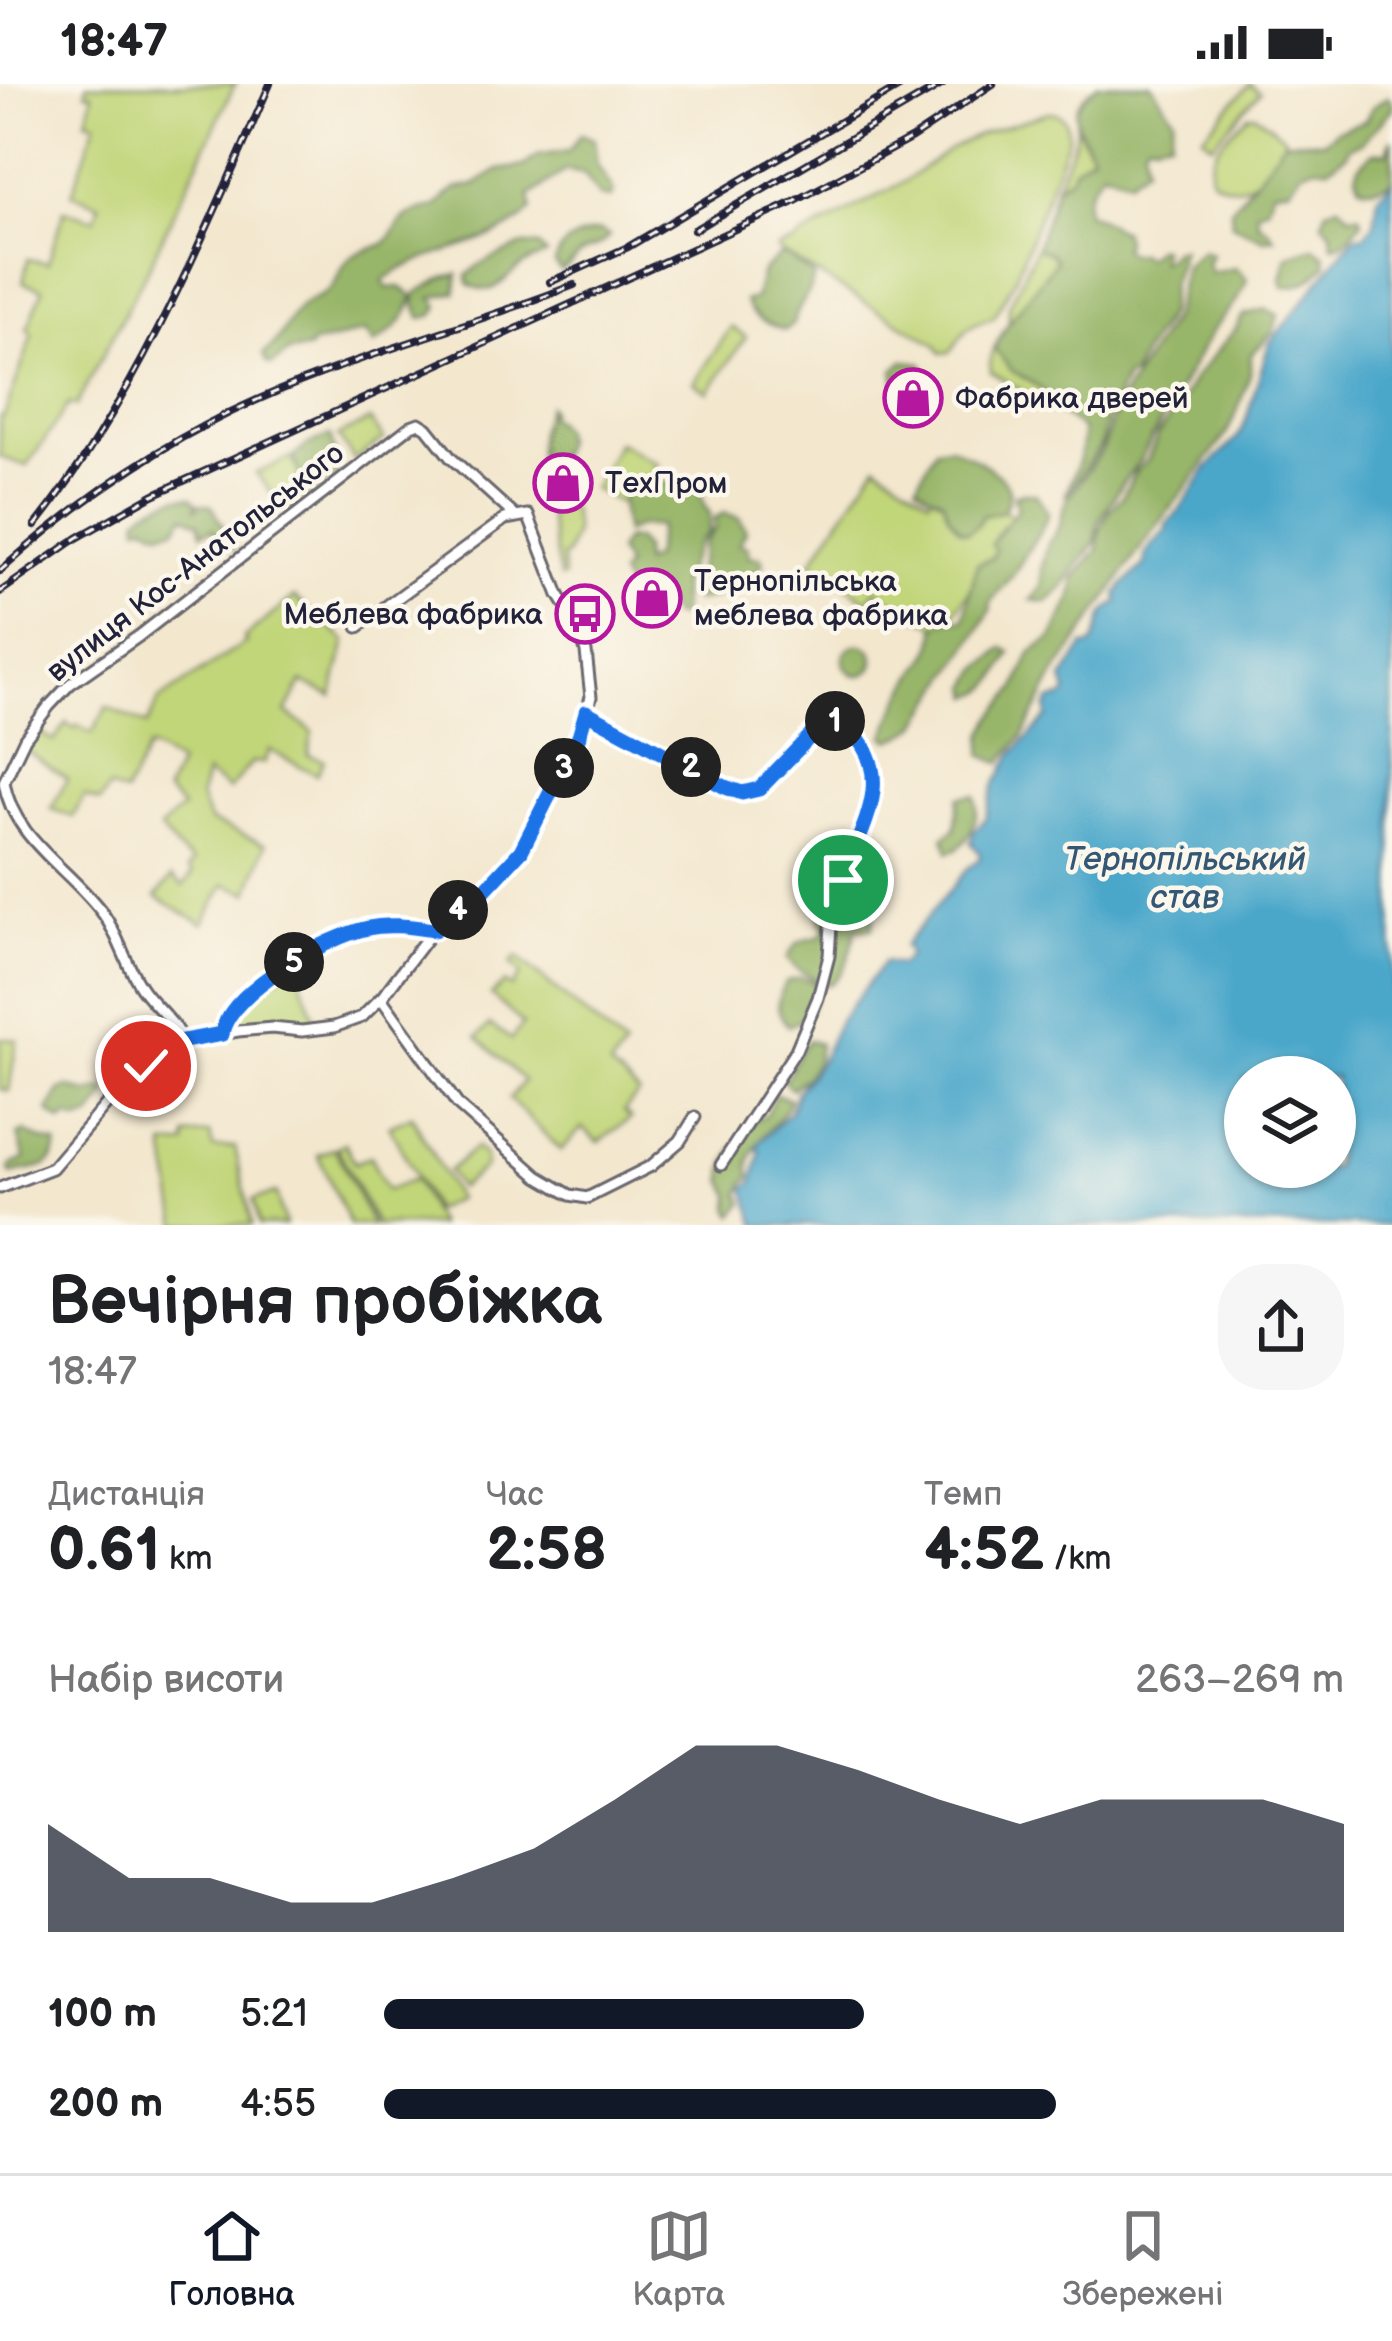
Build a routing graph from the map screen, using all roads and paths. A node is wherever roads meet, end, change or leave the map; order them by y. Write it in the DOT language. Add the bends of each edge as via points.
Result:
graph roads {
  1 [pos="515,516"];
  2 [pos="358,627"];
  3 [pos="586,712"];
  4 [pos="434,930"];
  5 [pos="381,998"];
  6 [pos="222,1034"];
  7 [pos="182,1042"];
  8 [pos="695,1117"];
  9 [pos="721,1165"];
  10 [pos="0,1188"];
  1 -- 2 [label="street"];
  1 -- 3 [label="street" via="528,515 580,629 590,680"];
  1 -- 7 [label="street, вулиця Кос-Анатольського" via="427,428 411,426 70,684 25,738 4,782 11,806 107,919 137,982"];
  3 -- 4 [label="street" via="521,851"];
  3 -- 9 [label="street" via="742,793 759,789 827,721 856,736 870,766 874,798 832,911 818,998 796,1050"];
  4 -- 5 [label="street"];
  4 -- 6 [label="street" via="394,925 347,934 254,989"];
  5 -- 6 [label="street" via="362,1017 334,1027"];
  5 -- 8 [label="street" via="458,1105 570,1195 587,1198 651,1166"];
  6 -- 7 [label="street"];
  7 -- 10 [label="street" via="116,1093 52,1168"];
}
